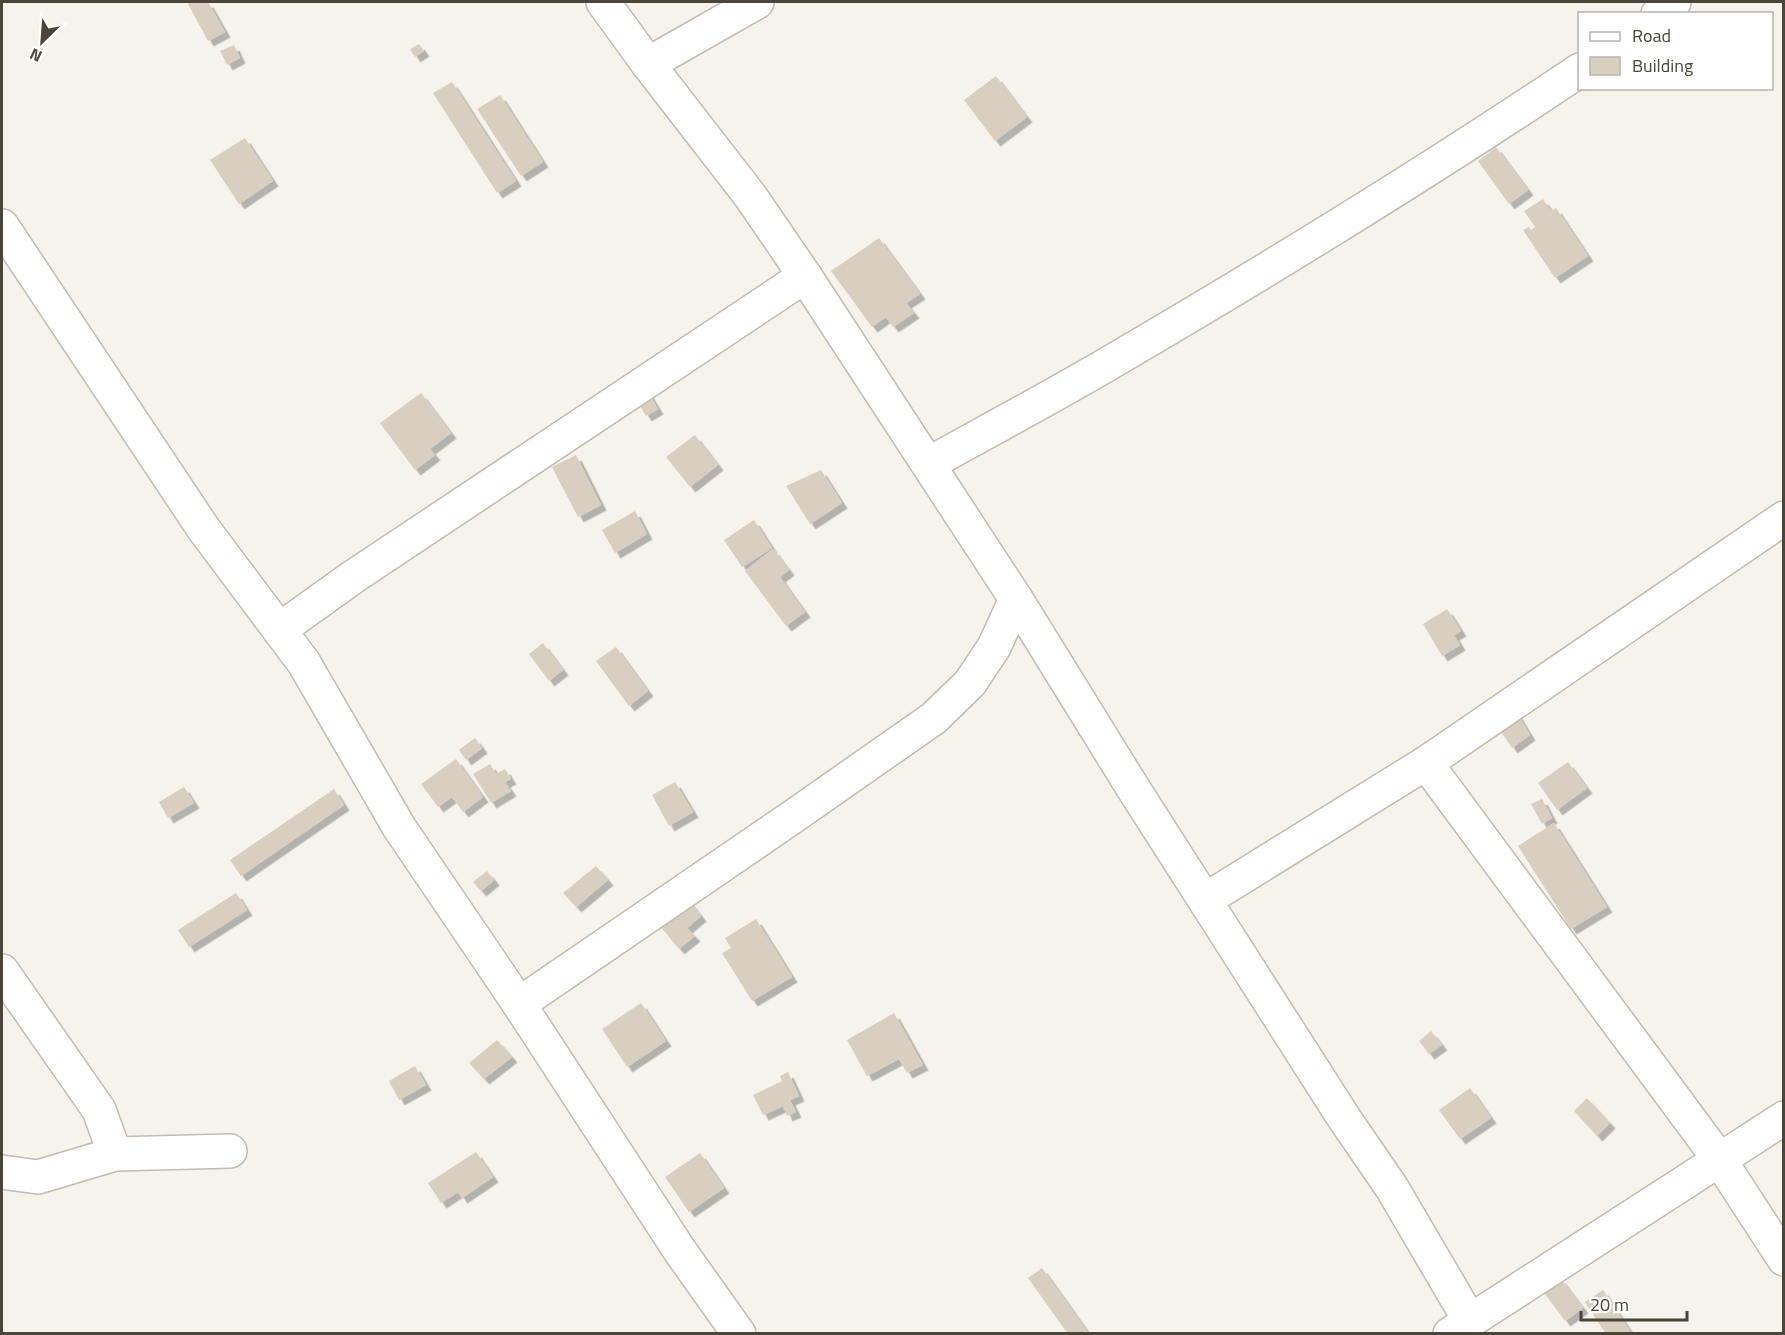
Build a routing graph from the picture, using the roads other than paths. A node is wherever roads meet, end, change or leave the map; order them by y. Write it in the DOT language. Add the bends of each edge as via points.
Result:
graph roads {
  1 [pos="603,2"];
  2 [pos="758,2"];
  3 [pos="1674,2"];
  4 [pos="1661,12"];
  5 [pos="648,64"];
  6 [pos="1578,71"];
  7 [pos="2,226"];
  8 [pos="805,276"];
  9 [pos="928,464"];
  10 [pos="1784,518"];
  11 [pos="1016,599"];
  12 [pos="279,630"];
  13 [pos="1426,764"];
  14 [pos="1204,900"];
  15 [pos="2,970"];
  16 [pos="519,1004"];
  17 [pos="1784,1118"];
  18 [pos="230,1151"];
  19 [pos="115,1154"];
  20 [pos="1719,1159"];
  21 [pos="2,1172"];
  22 [pos="1784,1259"];
  23 [pos="1460,1327"];
  24 [pos="739,1334"];
  1 -- 5 [label="street"];
  2 -- 5 [label="street"];
  3 -- 4 [label="street"];
  5 -- 8 [label="street" via="751,197"];
  6 -- 9 [label="street" via="1339,225 1105,365"];
  7 -- 12 [label="street" via="203,528"];
  8 -- 9 [label="street"];
  8 -- 12 [label="street"];
  9 -- 11 [label="street"];
  10 -- 13 [label="street"];
  11 -- 14 [label="street"];
  11 -- 16 [label="street" via="994,648 970,683 934,718"];
  12 -- 16 [label="street" via="304,663 399,827"];
  13 -- 14 [label="street"];
  13 -- 20 [label="street"];
  14 -- 23 [label="street" via="1392,1188"];
  15 -- 19 [label="street" via="99,1110"];
  16 -- 24 [label="street" via="680,1251"];
  17 -- 20 [label="street"];
  18 -- 19 [label="street"];
  19 -- 21 [label="street" via="38,1177"];
  20 -- 22 [label="street"];
  20 -- 23 [label="street"];
}
